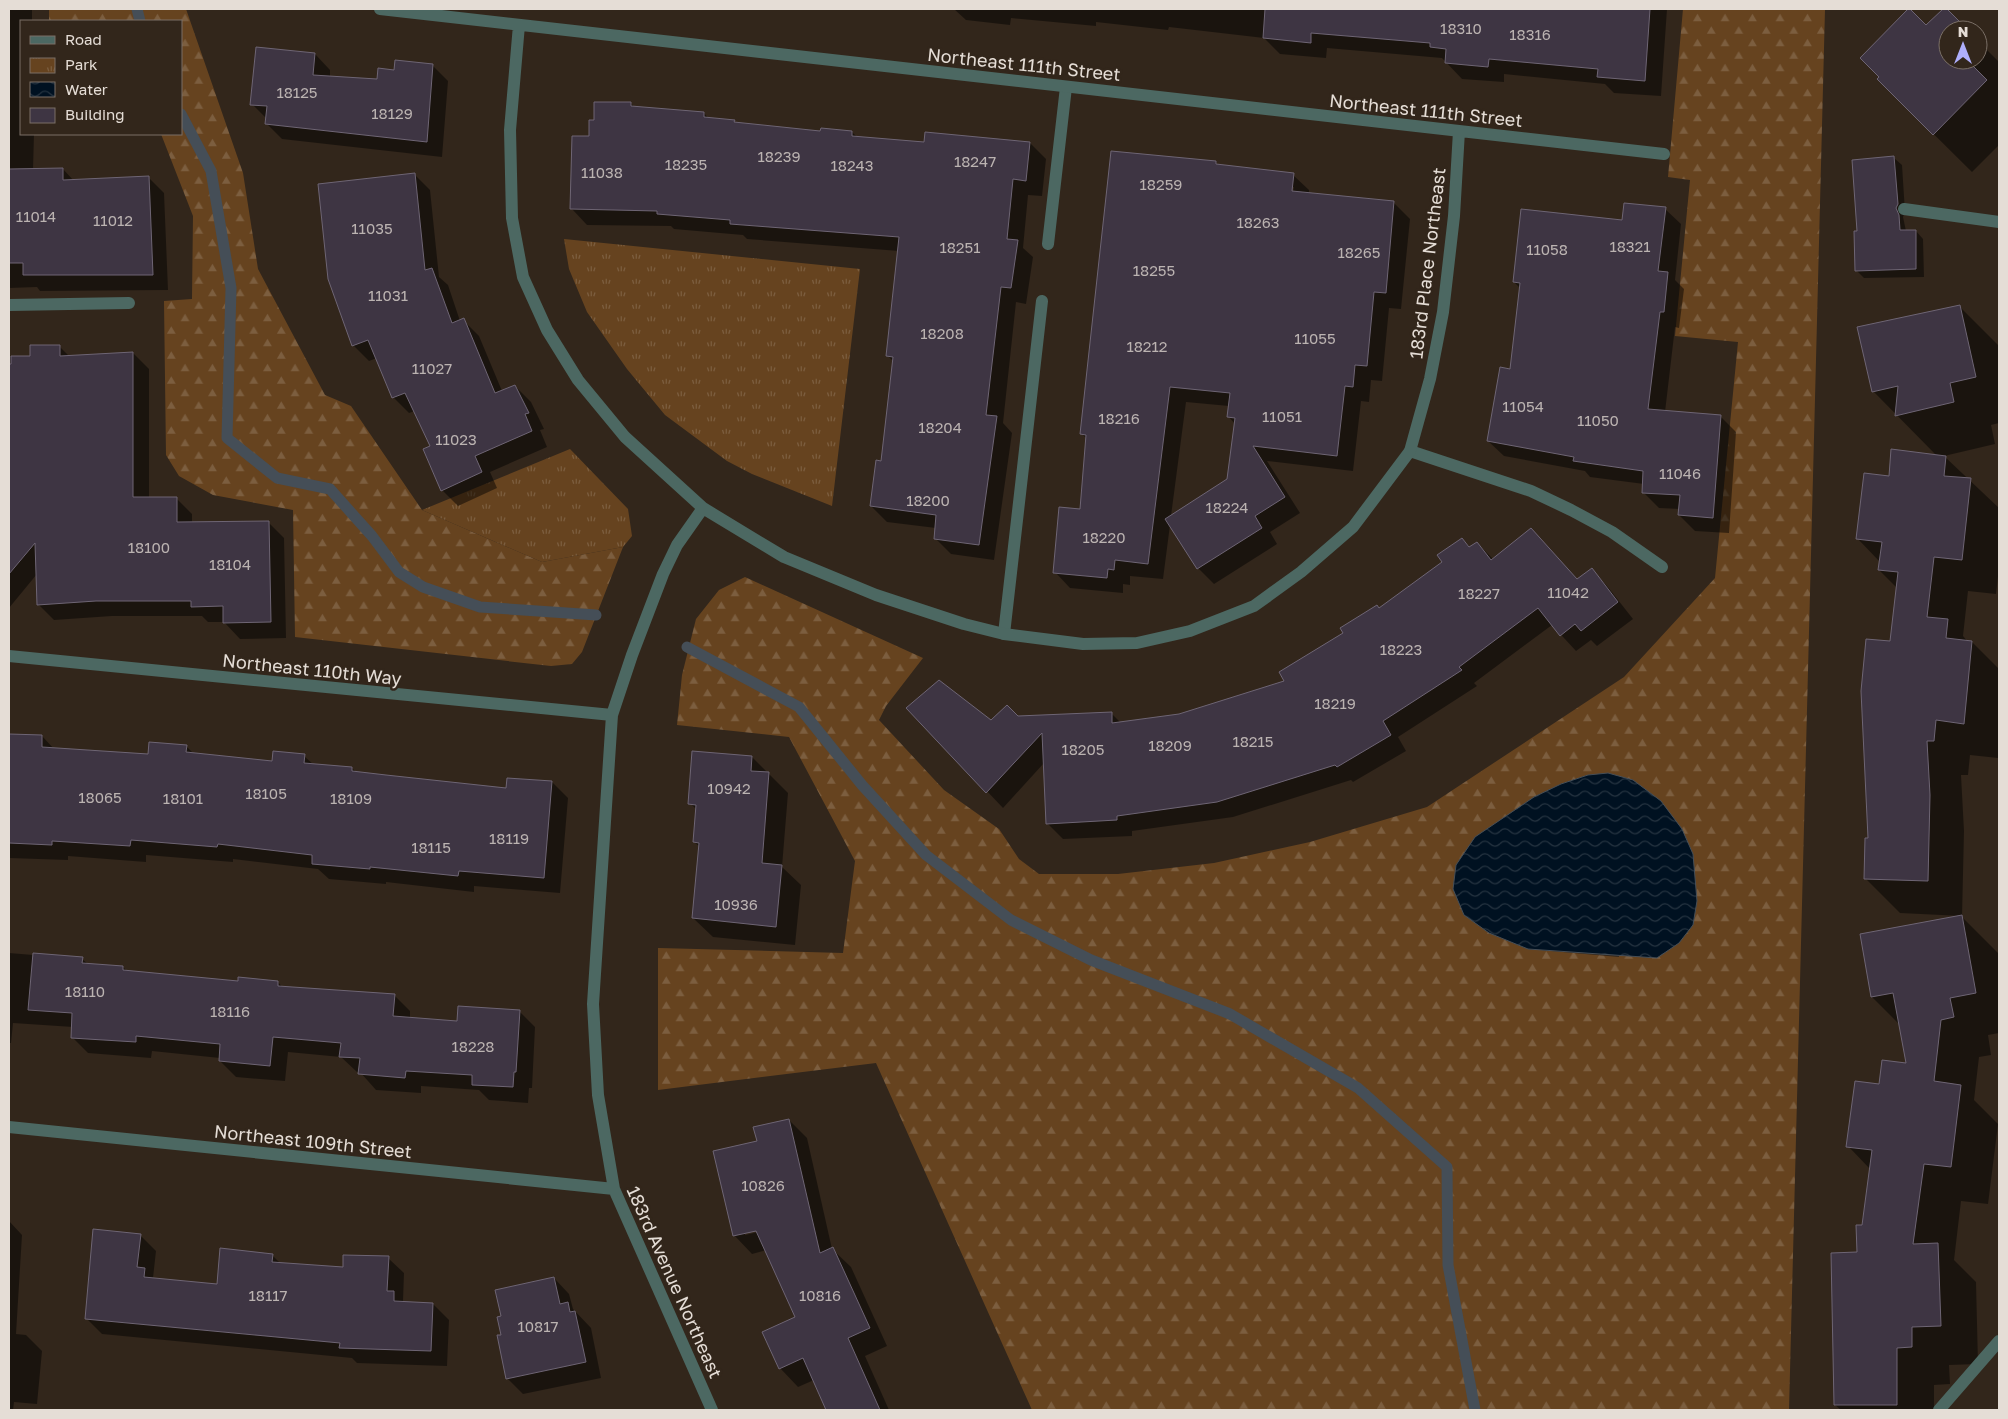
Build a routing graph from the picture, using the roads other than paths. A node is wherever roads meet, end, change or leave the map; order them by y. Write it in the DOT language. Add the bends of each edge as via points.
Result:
graph roads {
  1 [pos="380,9"];
  2 [pos="519,24"];
  3 [pos="1066,87"];
  4 [pos="1459,131"];
  5 [pos="1664,154"];
  6 [pos="1904,209"];
  7 [pos="1999,222"];
  8 [pos="1048,244"];
  9 [pos="1042,301"];
  10 [pos="129,303"];
  11 [pos="9,305"];
  12 [pos="1410,451"];
  13 [pos="703,508"];
  14 [pos="1662,567"];
  15 [pos="1004,634"];
  16 [pos="9,656"];
  17 [pos="612,715"];
  18 [pos="9,1127"];
  19 [pos="614,1189"];
  20 [pos="1999,1341"];
  21 [pos="712,1410"];
  22 [pos="1939,1410"];
  1 -- 2 [label="street, Northeast 111th Street"];
  2 -- 3 [label="street, Northeast 111th Street"];
  2 -- 13 [label="street, 183rd Place Northeast" via="510,140 512,218 523,276 547,330 578,380 625,437"];
  3 -- 4 [label="street, Northeast 111th Street"];
  3 -- 8 [label="street"];
  4 -- 5 [label="street, Northeast 111th Street"];
  4 -- 12 [label="street, 183rd Place Northeast" via="1454,216 1443,312 1430,379"];
  6 -- 7 [label="street"];
  9 -- 15 [label="street"];
  10 -- 11 [label="street"];
  12 -- 14 [label="street" via="1539,495 1612,532"];
  12 -- 15 [label="street, 183rd Place Northeast" via="1353,526 1301,572 1254,606 1190,631 1137,643 1083,644"];
  13 -- 15 [label="street, 183rd Place Northeast" via="784,556 866,591"];
  13 -- 17 [label="street, 183rd Avenue Northeast" via="677,546 663,574"];
  16 -- 17 [label="street, Northeast 110th Way"];
  17 -- 19 [label="street, 183rd Avenue Northeast" via="593,1004 598,1095"];
  18 -- 19 [label="street, Northeast 109th Street"];
  19 -- 21 [label="street, 183rd Avenue Northeast"];
  20 -- 22 [label="street"];
}
